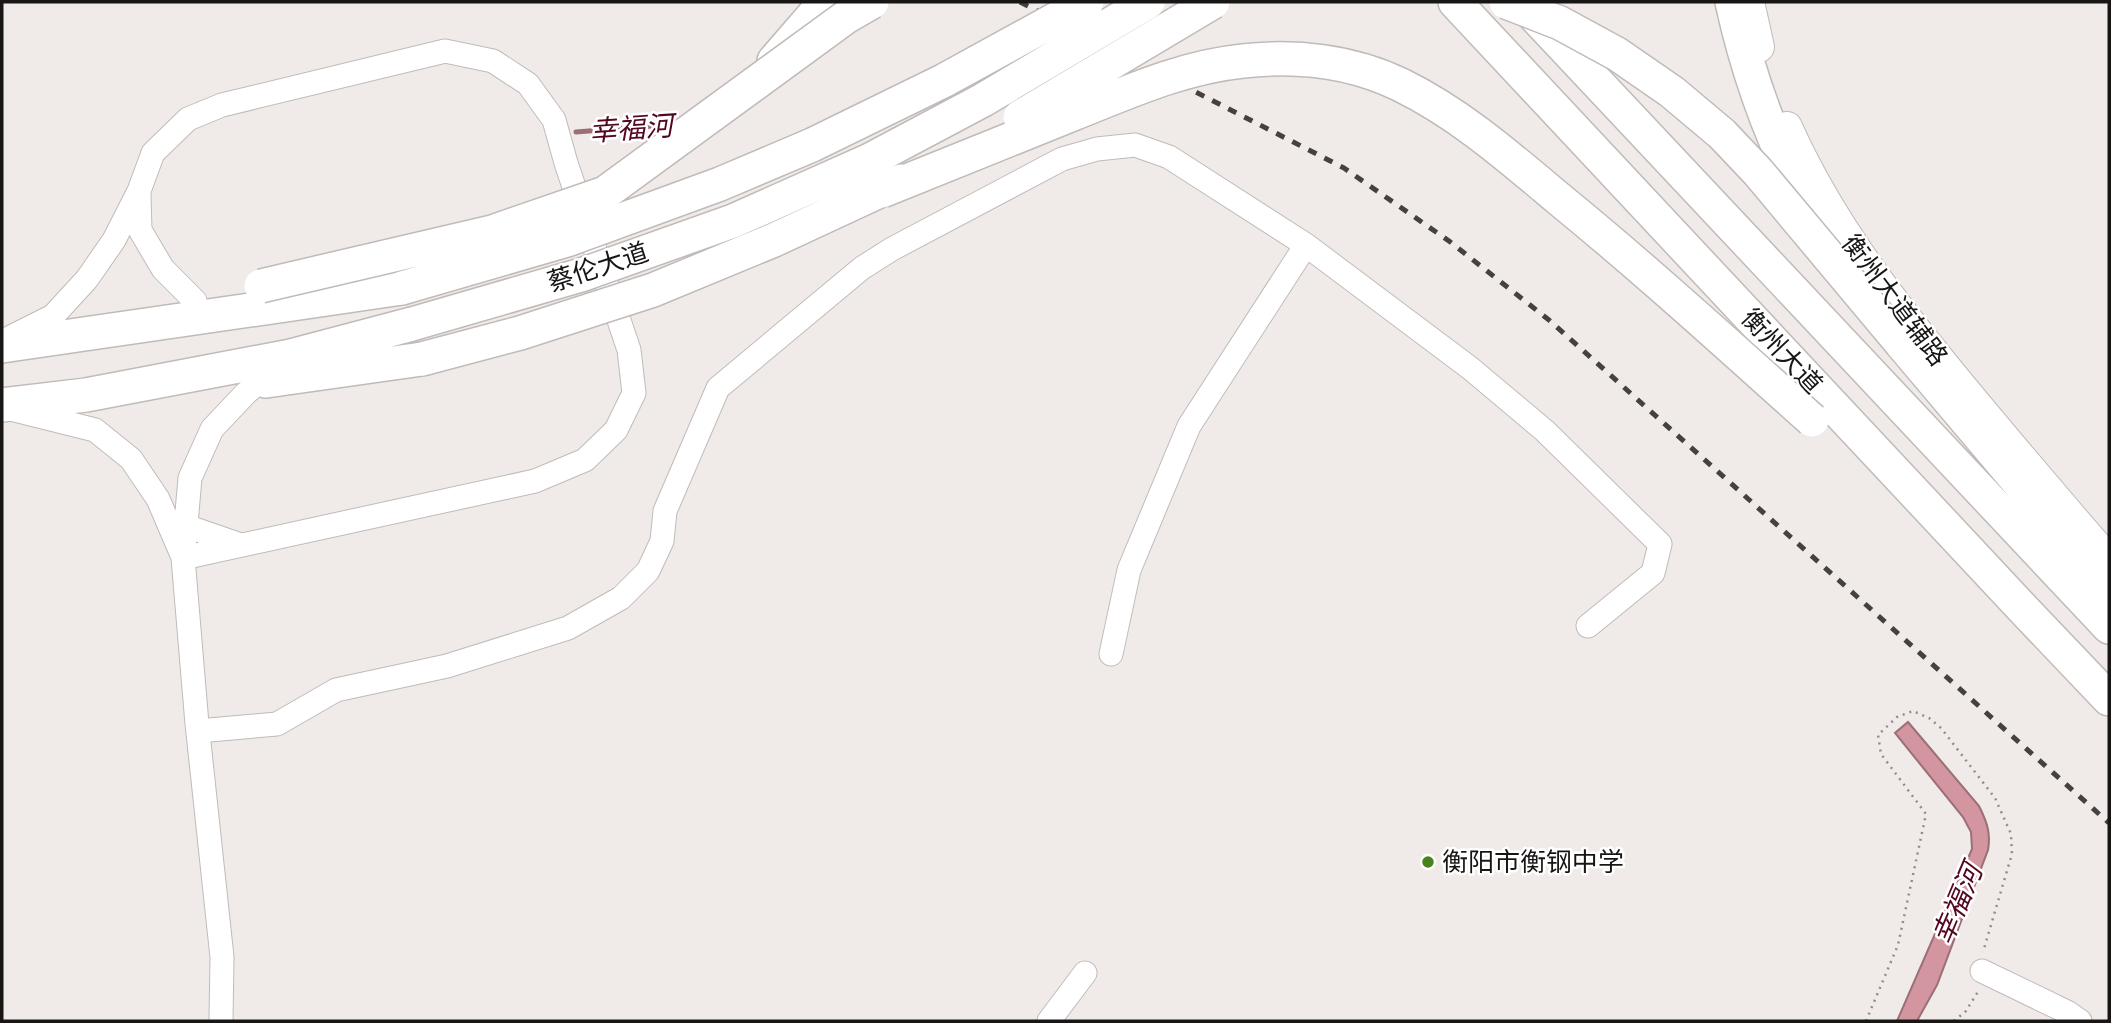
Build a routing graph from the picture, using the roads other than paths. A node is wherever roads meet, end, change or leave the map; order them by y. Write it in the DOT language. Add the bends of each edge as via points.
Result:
graph roads {
  1 [pos="825,2"];
  2 [pos="872,2"];
  3 [pos="1087,2"];
  4 [pos="1149,2"];
  5 [pos="1213,2"];
  6 [pos="1455,2"];
  7 [pos="1506,2"];
  8 [pos="1521,2"];
  9 [pos="1732,2"];
  10 [pos="1749,2"];
  11 [pos="740,96"];
  12 [pos="139,191"];
  13 [pos="882,191"];
  14 [pos="1306,245"];
  15 [pos="345,298"];
  16 [pos="195,301"];
  17 [pos="1902,343"];
  18 [pos="2,344"];
  19 [pos="291,356"];
  20 [pos="259,382"];
  21 [pos="86,395"];
  22 [pos="2,406"];
  23 [pos="186,526"];
  24 [pos="241,545"];
  25 [pos="183,558"];
  26 [pos="2109,560"];
  27 [pos="2109,586"];
  28 [pos="2026,612"];
  29 [pos="1588,626"];
  30 [pos="2109,627"];
  31 [pos="1111,653"];
  32 [pos="2109,699"];
  33 [pos="198,731"];
  34 [pos="1982,971"];
  35 [pos="1085,973"];
  36 [pos="221,1021"];
  37 [pos="1049,1021"];
  38 [pos="2080,1021"];
  1 -- 11 [label="highway, bridge"];
  2 -- 11 [label="highway, bridge"];
  3 -- 15 [label="highway, 蔡伦大道, bridge" via="943,81 720,184 568,240 401,288"];
  4 -- 19 [label="highway, 蔡伦大道, bridge" via="870,160 733,222 581,275"];
  5 -- 13 [label="highway, bridge" via="1010,123"];
  6 -- 28 [label="highway, 衡州大道"];
  7 -- 17 [label="highway, bridge" via="1560,23 1617,54 1722,134"];
  8 -- 30 [label="highway, 衡州大道"];
  9 -- 17 [label="highway, bridge" via="1749,69 1799,191"];
  10 -- 26 [label="main road, 衡州大道辅路" via="1777,103 1798,153 1848,240 1924,342"];
  11 -- 16 [label="highway, bridge" via="605,193 492,232"];
  12 -- 16 [label="street" via="140,230 163,269"];
  12 -- 18 [label="street" via="87,279 52,316"];
  12 -- 24 [label="street" via="153,153 188,118 222,105 445,51 493,61 528,84 554,120 629,350 634,393 617,430 585,460 535,481"];
  13 -- 20 [label="highway, bridge" via="653,290 520,333 422,359"];
  13 -- 28 [label="highway, bridge" via="1149,83 1195,69 1297,58 1350,66 1400,85 1498,148 1615,245"];
  14 -- 29 [label="street" via="1545,431 1660,544 1653,573"];
  14 -- 31 [label="street" via="1189,426 1129,570"];
  14 -- 33 [label="street" via="1169,157 1147,149 1135,145 1097,149 1062,159 862,268 718,388 665,511 662,541 648,571 621,598 568,628 447,666 336,690 277,724"];
  15 -- 16 [label="highway"];
  15 -- 18 [label="highway, 蔡伦大道"];
  16 -- 18 [label="highway"];
  17 -- 27 [label="highway"];
  19 -- 20 [label="street"];
  19 -- 21 [label="highway, 蔡伦大道"];
  20 -- 21 [label="highway"];
  20 -- 23 [label="street" via="212,429 190,478"];
  21 -- 22 [label="highway, 蔡伦大道"];
  22 -- 25 [label="street" via="95,430 131,459 159,499"];
  23 -- 24 [label="street"];
  23 -- 25 [label="street"];
  24 -- 25 [label="street"];
  25 -- 33 [label="street"];
  28 -- 32 [label="highway, 衡州大道"];
  33 -- 36 [label="street" via="222,957"];
  34 -- 38 [label="street"];
  35 -- 37 [label="street"];
}
